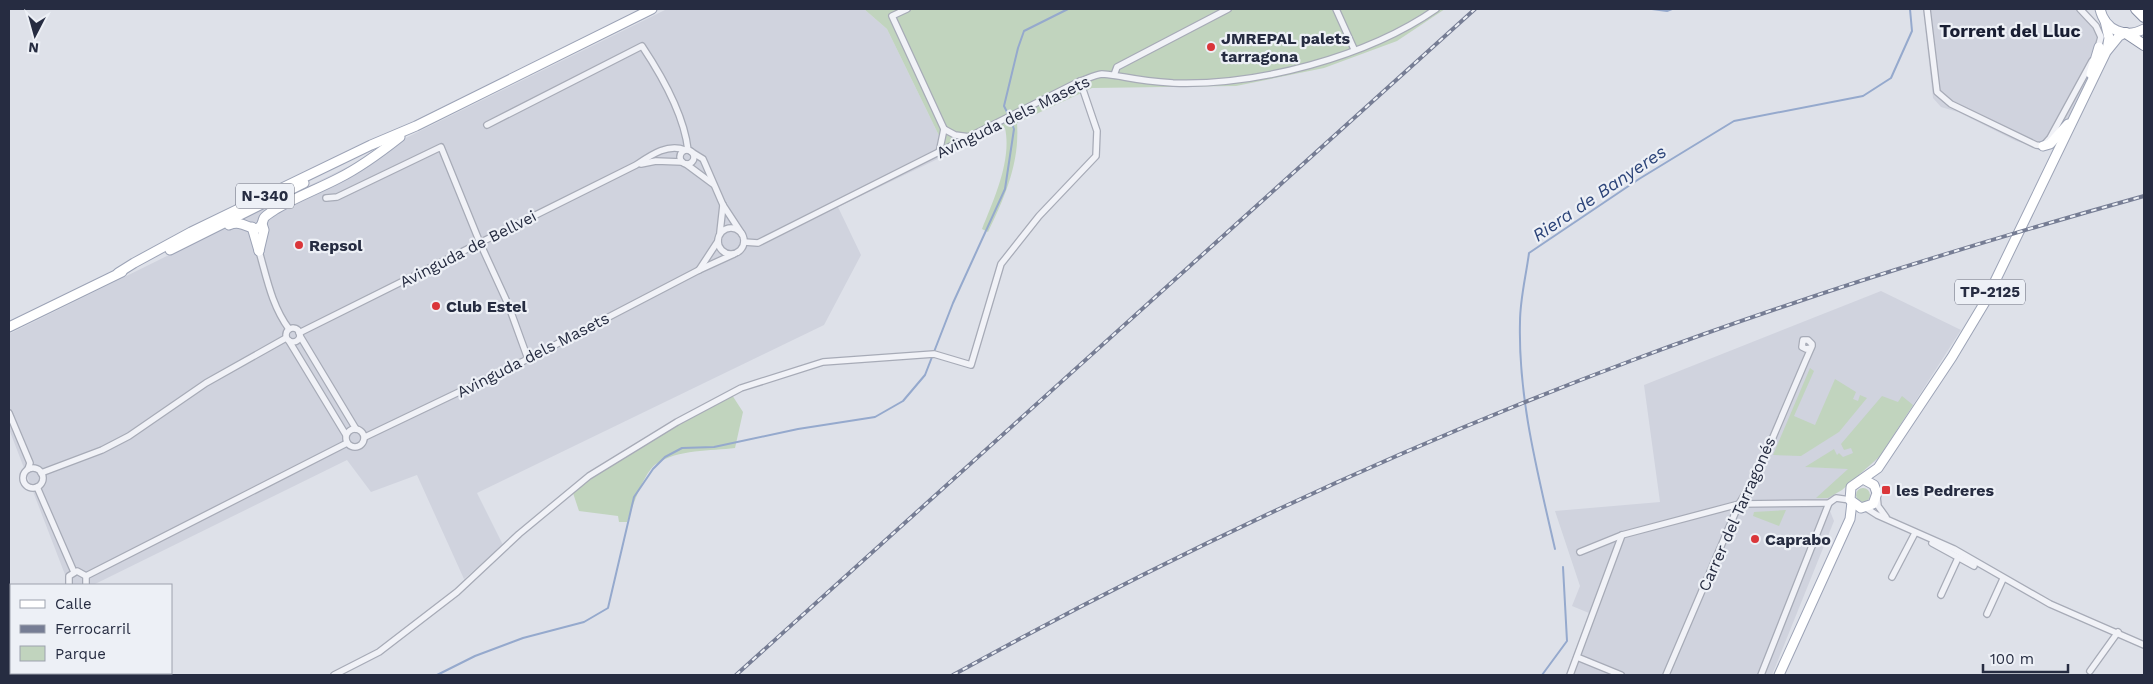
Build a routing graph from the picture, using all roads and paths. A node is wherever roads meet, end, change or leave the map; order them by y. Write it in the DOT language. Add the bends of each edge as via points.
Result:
graph roads {
  1 [pos="652,9"];
  2 [pos="907,9"];
  3 [pos="1228,9"];
  4 [pos="1336,9"];
  5 [pos="1436,9"];
  6 [pos="1927,9"];
  7 [pos="2080,9"];
  8 [pos="2100,9"];
  9 [pos="2105,21"];
  10 [pos="2144,29"];
  11 [pos="2125,33"];
  12 [pos="2144,45"];
  13 [pos="1354,49"];
  14 [pos="2102,50"];
  15 [pos="1114,75"];
  16 [pos="1080,81"];
  17 [pos="2081,105"];
  18 [pos="487,124"];
  19 [pos="416,126"];
  20 [pos="944,129"];
  21 [pos="955,135"];
  22 [pos="400,137"];
  23 [pos="971,137"];
  24 [pos="941,142"];
  25 [pos="953,146"];
  26 [pos="2043,146"];
  27 [pos="688,150"];
  28 [pos="939,153"];
  29 [pos="684,163"];
  30 [pos="636,165"];
  31 [pos="310,174"];
  32 [pos="714,186"];
  33 [pos="326,198"];
  34 [pos="723,205"];
  35 [pos="251,210"];
  36 [pos="263,222"];
  37 [pos="251,226"];
  38 [pos="191,232"];
  39 [pos="205,232"];
  40 [pos="720,234"];
  41 [pos="742,234"];
  42 [pos="718,241"];
  43 [pos="480,242"];
  44 [pos="744,242"];
  45 [pos="259,251"];
  46 [pos="734,254"];
  47 [pos="700,270"];
  48 [pos="118,273"];
  49 [pos="10,328"];
  50 [pos="289,329"];
  51 [pos="300,334"];
  52 [pos="288,340"];
  53 [pos="1808,352"];
  54 [pos="528,358"];
  55 [pos="9,413"];
  56 [pos="356,429"];
  57 [pos="346,435"];
  58 [pos="365,436"];
  59 [pos="347,443"];
  60 [pos="1878,468"];
  61 [pos="28,469"];
  62 [pos="42,473"];
  63 [pos="1863,479"];
  64 [pos="37,487"];
  65 [pos="1851,487"];
  66 [pos="1876,493"];
  67 [pos="1839,499"];
  68 [pos="1851,501"];
  69 [pos="1829,503"];
  70 [pos="1739,504"];
  71 [pos="1864,508"];
  72 [pos="1850,519"];
  73 [pos="1891,521"];
  74 [pos="1915,533"];
  75 [pos="1622,535"];
  76 [pos="1580,552"];
  77 [pos="1958,558"];
  78 [pos="74,572"];
  79 [pos="86,576"];
  80 [pos="1892,577"];
  81 [pos="2003,579"];
  82 [pos="68,584"];
  83 [pos="86,584"];
  84 [pos="1941,595"];
  85 [pos="1987,614"];
  86 [pos="2118,632"];
  87 [pos="2144,645"];
  88 [pos="1577,657"];
  89 [pos="2090,671"];
  90 [pos="334,675"];
  91 [pos="1570,675"];
  92 [pos="1621,675"];
  93 [pos="1666,675"];
  94 [pos="1761,675"];
  95 [pos="1779,675"];
  1 -- 19 [label="main road, N-340"];
  2 -- 20 [label="street" via="892,16"];
  3 -- 15 [label="street" via="1117,66"];
  4 -- 13 [label="street"];
  5 -- 13 [label="street, Avinguda dels Masets" via="1419,21"];
  6 -- 26 [label="street" via="1936,92 1951,104"];
  7 -- 14 [label="street" via="2096,26"];
  8 -- 9 [label="main road"];
  9 -- 11 [label="main road"];
  9 -- 14 [label="main road" via="2109,38"];
  10 -- 11 [label="main road"];
  11 -- 12 [label="highway"];
  11 -- 14 [label="main road"];
  13 -- 15 [label="street, Avinguda dels Masets" via="1285,71 1229,82 1173,83"];
  14 -- 17 [label="main road"];
  14 -- 26 [label="street"];
  15 -- 16 [label="street, Avinguda dels Masets" via="1100,74"];
  16 -- 23 [label="street, Avinguda dels Masets"];
  16 -- 90 [label="street" via="1098,131 1096,156 1034,222 1001,264 971,365 934,354 823,362 741,388 677,422 589,476 456,592 379,652"];
  17 -- 26 [label="main road" via="2057,137"];
  17 -- 60 [label="main road, TP-2125" via="1985,302"];
  18 -- 27 [label="street" via="642,46 670,95 686,134"];
  19 -- 22 [label="main road, N-340"];
  19 -- 31 [label="main road, N-340"];
  20 -- 21 [label="street"];
  20 -- 24 [label="street"];
  21 -- 23 [label="street"];
  21 -- 25 [label="street"];
  22 -- 35 [label="main road, N-340"];
  22 -- 36 [label="main road" via="340,177 275,209"];
  23 -- 25 [label="street, Avinguda dels Masets"];
  24 -- 25 [label="street"];
  24 -- 28 [label="street"];
  25 -- 28 [label="street, Avinguda dels Masets"];
  27 -- 29 [label="street" via="680,155"];
  27 -- 29 [label="street" via="694,158 692,162"];
  27 -- 30 [label="street, Avinguda de Bellvei" via="678,147 667,149"];
  27 -- 32 [label="street" via="703,159"];
  28 -- 44 [label="street, Avinguda dels Masets" via="758,243"];
  29 -- 30 [label="street, Avinguda de Bellvei" via="656,161"];
  29 -- 32 [label="street"];
  30 -- 43 [label="street, Avinguda de Bellvei"];
  31 -- 35 [label="main road" via="254,205"];
  31 -- 38 [label="main road, N-340"];
  32 -- 34 [label="street"];
  33 -- 43 [label="street" via="337,197 441,147"];
  34 -- 40 [label="street"];
  34 -- 41 [label="street"];
  35 -- 36 [label="main road" via="259,213"];
  35 -- 37 [label="main road" via="248,219"];
  35 -- 38 [label="main road"];
  35 -- 39 [label="main road, N-340"];
  36 -- 37 [label="main road" via="257,228"];
  36 -- 45 [label="main road"];
  37 -- 39 [label="main road" via="235,222"];
  37 -- 45 [label="main road"];
  38 -- 48 [label="main road, N-340"];
  39 -- 48 [label="main road, N-340"];
  40 -- 41 [label="street" via="731,228"];
  40 -- 42 [label="street"];
  41 -- 44 [label="street"];
  42 -- 46 [label="street" via="723,251"];
  42 -- 47 [label="street"];
  43 -- 51 [label="street, Avinguda de Bellvei"];
  43 -- 54 [label="street"];
  44 -- 46 [label="street" via="741,250"];
  45 -- 50 [label="street" via="271,295"];
  46 -- 47 [label="street, Avinguda dels Masets"];
  47 -- 54 [label="street, Avinguda dels Masets"];
  48 -- 49 [label="main road, N-340"];
  50 -- 51 [label="street" via="296,329"];
  50 -- 52 [label="street" via="286,333"];
  51 -- 52 [label="street" via="296,341"];
  51 -- 56 [label="street"];
  52 -- 57 [label="street"];
  52 -- 62 [label="street" via="206,383 129,436"];
  53 -- 70 [label="street, Carrer del Tarragonés" via="1759,470"];
  54 -- 58 [label="street, Avinguda dels Masets"];
  55 -- 61 [label="street" via="30,463"];
  56 -- 57 [label="street"];
  56 -- 58 [label="street"];
  57 -- 59 [label="street"];
  58 -- 59 [label="street" via="359,447 354,448"];
  59 -- 79 [label="street"];
  60 -- 63 [label="main road, TP-2125"];
  60 -- 66 [label="main road, TP-2125"];
  61 -- 62 [label="street"];
  61 -- 64 [label="street" via="24,482 28,487"];
  62 -- 64 [label="street" via="42,483"];
  63 -- 65 [label="main road, TP-2125"];
  63 -- 66 [label="main road" via="1872,483"];
  64 -- 78 [label="street"];
  65 -- 67 [label="street"];
  65 -- 68 [label="main road"];
  66 -- 71 [label="main road" via="1873,504"];
  66 -- 73 [label="street" via="1878,506"];
  67 -- 68 [label="street"];
  67 -- 69 [label="street"];
  68 -- 71 [label="main road"];
  68 -- 72 [label="main road"];
  69 -- 70 [label="street"];
  69 -- 94 [label="street"];
  70 -- 75 [label="street"];
  70 -- 93 [label="street, Carrer del Tarragonés"];
  71 -- 72 [label="main road"];
  71 -- 73 [label="street"];
  72 -- 95 [label="main road"];
  73 -- 74 [label="street"];
  74 -- 77 [label="street"];
  74 -- 80 [label="street"];
  74 -- 81 [label="street" via="1954,549"];
  75 -- 76 [label="street"];
  75 -- 88 [label="street"];
  77 -- 81 [label="street"];
  77 -- 84 [label="street"];
  78 -- 79 [label="street" via="80,571"];
  78 -- 82 [label="street" via="68,578"];
  79 -- 83 [label="street"];
  81 -- 85 [label="street"];
  81 -- 86 [label="street" via="2050,604"];
  86 -- 87 [label="street"];
  86 -- 89 [label="street"];
  88 -- 91 [label="street"];
  88 -- 92 [label="street"];
}
